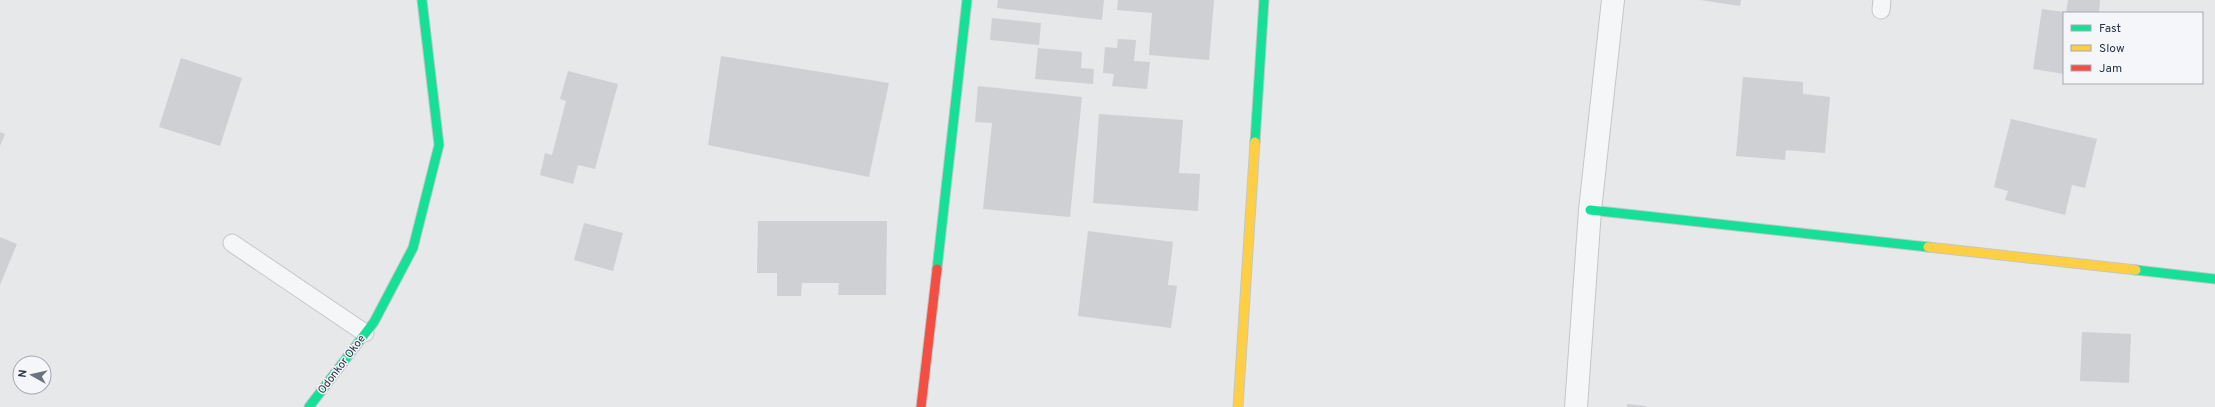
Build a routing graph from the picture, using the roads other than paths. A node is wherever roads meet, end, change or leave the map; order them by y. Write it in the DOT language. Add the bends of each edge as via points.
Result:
graph roads {
  1 [pos="422,0"];
  2 [pos="967,0"];
  3 [pos="1264,0"];
  4 [pos="1613,0"];
  5 [pos="1590,210"];
  6 [pos="232,243"];
  7 [pos="2215,278"];
  8 [pos="370,327"];
  9 [pos="309,407"];
  10 [pos="921,407"];
  11 [pos="1238,407"];
  12 [pos="1576,407"];
  1 -- 8 [label="street, Odonkor Okoe" via="439,145 413,248"];
  2 -- 10 [label="street"];
  3 -- 11 [label="street"];
  4 -- 5 [label="street"];
  5 -- 7 [label="street"];
  5 -- 12 [label="street"];
  6 -- 8 [label="lane"];
  8 -- 9 [label="street, Odonkor Okoe"];
}
